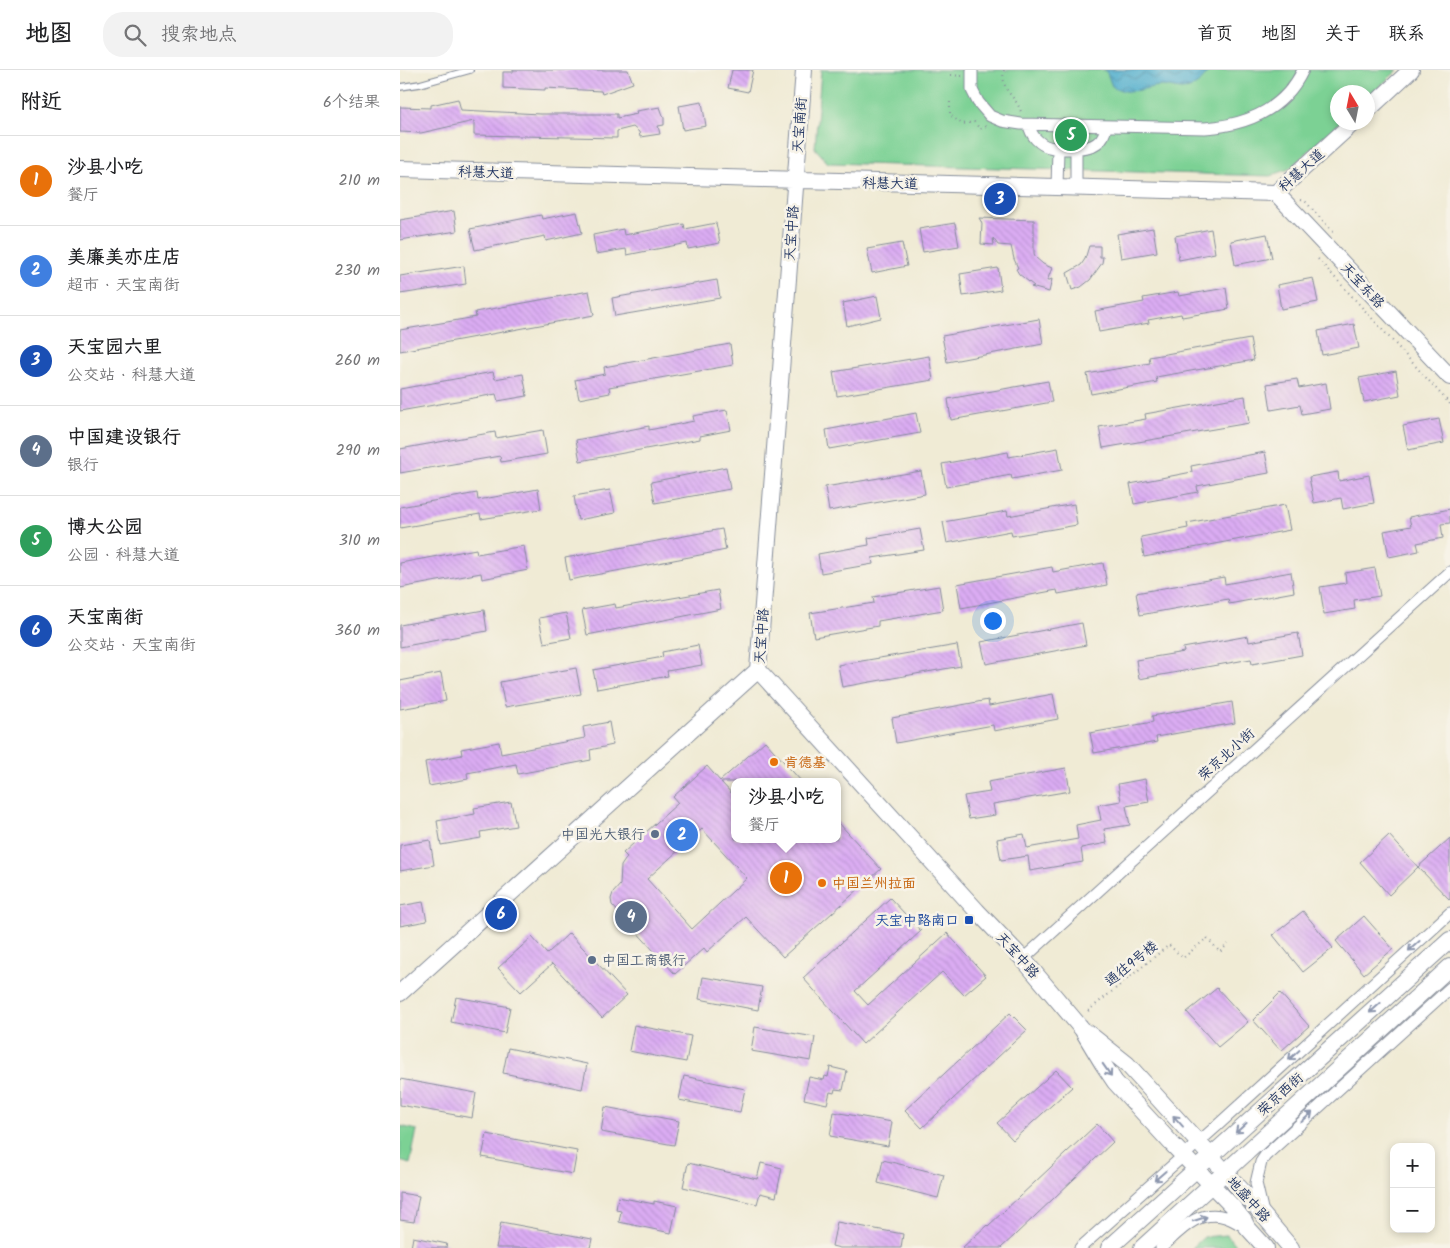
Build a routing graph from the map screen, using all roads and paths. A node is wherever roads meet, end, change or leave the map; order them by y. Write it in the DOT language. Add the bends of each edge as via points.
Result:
graph roads {
  1 [pos="470,70"];
  2 [pos="804,70"];
  3 [pos="972,70"];
  4 [pos="1004,70"];
  5 [pos="1303,70"];
  6 [pos="1411,70"];
  7 [pos="400,87"];
  8 [pos="950,102"];
  9 [pos="1375,103"];
  10 [pos="999,120"];
  11 [pos="1025,124"];
  12 [pos="1106,126"];
  13 [pos="1345,130"];
  14 [pos="1058,148"];
  15 [pos="1076,148"];
  16 [pos="400,169"];
  17 [pos="795,181"];
  18 [pos="1057,188"];
  19 [pos="1076,188"];
  20 [pos="1276,193"];
  21 [pos="1319,260"];
  22 [pos="1450,377"];
  23 [pos="1450,404"];
  24 [pos="1450,572"];
  25 [pos="758,670"];
  26 [pos="1450,913"];
  27 [pos="1450,940"];
  28 [pos="1228,944"];
  29 [pos="1023,959"];
  30 [pos="1450,967"];
  31 [pos="1450,988"];
  32 [pos="400,993"];
  33 [pos="1088,1011"];
  34 [pos="1082,1028"];
  35 [pos="1198,1143"];
  36 [pos="1183,1156"];
  37 [pos="1210,1157"];
  38 [pos="1196,1170"];
  39 [pos="1225,1173"];
  40 [pos="1212,1185"];
  41 [pos="1263,1215"];
  42 [pos="1247,1227"];
  43 [pos="1080,1248"];
  44 [pos="1109,1248"];
  45 [pos="1142,1248"];
  46 [pos="1161,1248"];
  47 [pos="1266,1248"];
  48 [pos="1292,1248"];
  1 -- 7 [label="lane"];
  2 -- 17 [label="street, 天宝南街"];
  3 -- 10 [label="street" via="972,90 978,102 990,116"];
  4 -- 11 [label="path" via="1006,89 1021,109"];
  5 -- 12 [label="street" via="1298,82 1284,98 1251,119 1205,128"];
  6 -- 9 [label="street"];
  8 -- 10 [label="path" via="950,115 962,124 974,122 980,129"];
  10 -- 11 [label="street"];
  11 -- 12 [label="street"];
  11 -- 14 [label="street" via="1041,144"];
  12 -- 15 [label="street" via="1097,143"];
  13 -- 20 [label="street, 科慧大道"];
  14 -- 15 [label="street"];
  14 -- 18 [label="street"];
  15 -- 19 [label="street"];
  16 -- 17 [label="street, 科慧大道"];
  17 -- 18 [label="street, 科慧大道"];
  17 -- 25 [label="street, 天宝中路"];
  18 -- 19 [label="street, 科慧大道"];
  19 -- 20 [label="street, 科慧大道"];
  20 -- 22 [label="street, 天宝东路"];
  21 -- 23 [label="path"];
  24 -- 29 [label="street, 荣京北小街"];
  25 -- 29 [label="street, 天宝中路"];
  25 -- 32 [label="street"];
  26 -- 35 [label="street, one-way"];
  27 -- 37 [label="street, 荣京西街, one-way"];
  28 -- 33 [label="path, 通往9号楼" via="1220,952 1207,938 1183,958 1169,944"];
  29 -- 34 [label="street, 天宝中路"];
  30 -- 39 [label="street, 荣京西街"];
  41 -- 31 [label="street, one-way" via="1256,1183 1265,1156"];
  35 -- 34 [label="street, 天宝中路, one-way" via="1127,1064"];
  34 -- 36 [label="street, 天宝中路, one-way" via="1115,1082"];
  35 -- 36 [label="street"];
  35 -- 37 [label="street, 天宝中路"];
  36 -- 38 [label="street, 天宝中路"];
  36 -- 43 [label="street, one-way"];
  37 -- 38 [label="street, 荣京西街"];
  37 -- 39 [label="street, 地盛中路"];
  38 -- 40 [label="street, 地盛中路"];
  38 -- 44 [label="street, 荣京西街"];
  39 -- 40 [label="street, 荣京西街"];
  39 -- 41 [label="street, 地盛中路"];
  40 -- 42 [label="street, 地盛中路"];
  40 -- 45 [label="street, 荣京西街"];
  41 -- 48 [label="street, 地盛中路"];
  46 -- 42 [label="street, one-way" via="1191,1222 1201,1218 1224,1217"];
  42 -- 47 [label="street, 地盛中路"];
}
